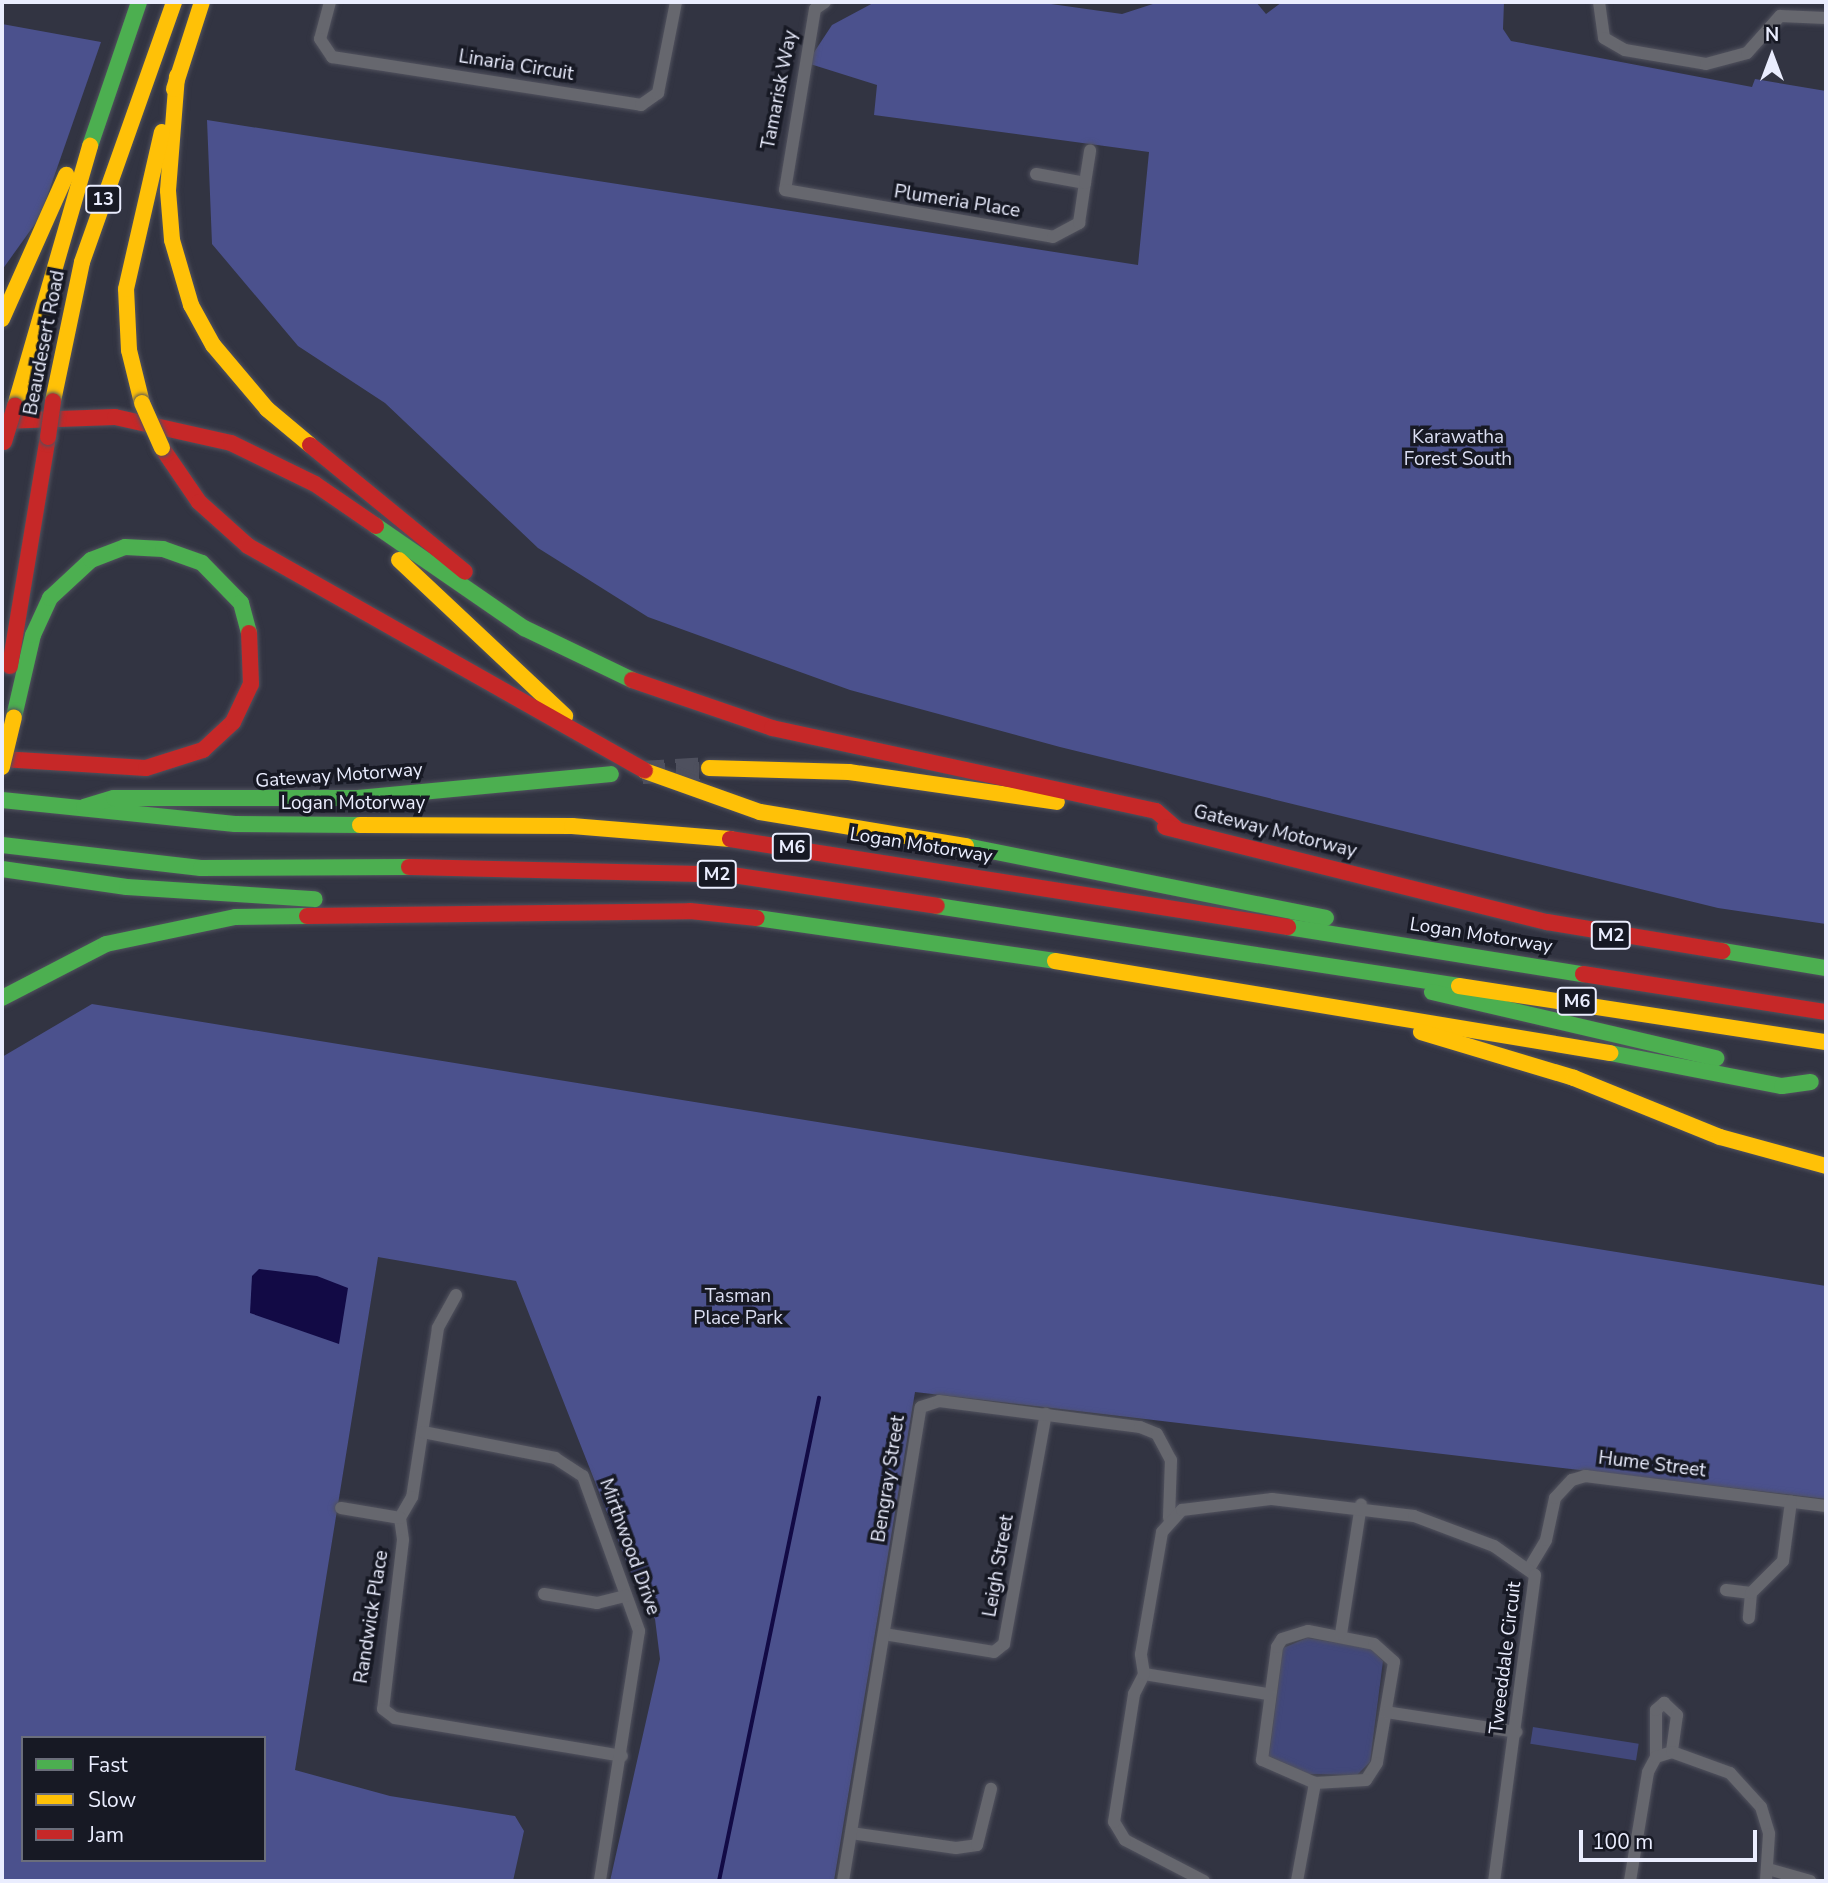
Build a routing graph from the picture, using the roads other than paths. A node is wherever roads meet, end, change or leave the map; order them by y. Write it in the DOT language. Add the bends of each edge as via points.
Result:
graph roads {
  1 [pos="139,2"];
  2 [pos="174,2"];
  3 [pos="202,2"];
  4 [pos="330,2"];
  5 [pos="676,2"];
  6 [pos="1599,2"];
  7 [pos="815,4"];
  8 [pos="1826,18"];
  9 [pos="177,76"];
  10 [pos="1090,150"];
  11 [pos="84,160"];
  12 [pos="1037,174"];
  13 [pos="1085,183"];
  14 [pos="785,190"];
  15 [pos="2,319"];
  16 [pos="2,421"];
  17 [pos="3,446"];
  18 [pos="360,515"];
  19 [pos="577,657"];
  20 [pos="2,704"];
  21 [pos="606,752"];
  22 [pos="2,759"];
  23 [pos="2,767"];
  24 [pos="709,768"];
  25 [pos="611,774"];
  26 [pos="2,800"];
  27 [pos="71,811"];
  28 [pos="1178,830"];
  29 [pos="2,845"];
  30 [pos="2,869"];
  31 [pos="375,912"];
  32 [pos="1505,961"];
  33 [pos="1328,967"];
  34 [pos="1826,968"];
  35 [pos="1263,997"];
  36 [pos="2,998"];
  37 [pos="1826,1012"];
  38 [pos="1826,1042"];
  39 [pos="1818,1085"];
  40 [pos="1826,1166"];
  41 [pos="456,1295"];
  42 [pos="1046,1413"];
  43 [pos="423,1432"];
  44 [pos="1791,1502"];
  45 [pos="1362,1505"];
  46 [pos="1826,1506"];
  47 [pos="341,1508"];
  48 [pos="400,1518"];
  49 [pos="1170,1518"];
  50 [pos="1530,1567"];
  51 [pos="1726,1590"];
  52 [pos="1751,1593"];
  53 [pos="544,1594"];
  54 [pos="626,1596"];
  55 [pos="1749,1618"];
  56 [pos="884,1634"];
  57 [pos="1341,1634"];
  58 [pos="1144,1674"];
  59 [pos="1268,1694"];
  60 [pos="1386,1712"];
  61 [pos="1516,1732"];
  62 [pos="1672,1752"];
  63 [pos="621,1756"];
  64 [pos="1656,1757"];
  65 [pos="1315,1783"];
  66 [pos="991,1789"];
  67 [pos="851,1833"];
  68 [pos="1767,1875"];
  69 [pos="600,1881"];
  70 [pos="843,1881"];
  71 [pos="1204,1881"];
  72 [pos="1297,1881"];
  73 [pos="1494,1881"];
  74 [pos="1630,1881"];
  75 [pos="1810,1881"];
  1 -- 11 [label="highway, Beaudesert Road / 13"];
  2 -- 20 [label="highway, Beaudesert Road / 13, bridge" via="82,262 53,401"];
  3 -- 9 [label="highway"];
  4 -- 5 [label="street, Linaria Circuit" via="320,39 332,57 641,105 658,93"];
  6 -- 8 [label="street" via="1604,38 1625,50 1706,64 1747,53 1780,16"];
  7 -- 14 [label="street, Tamarisk Way"];
  9 -- 19 [label="highway" via="168,191 172,240 191,305 229,370 381,505 562,637"];
  9 -- 21 [label="highway, bridge" via="128,266 129,350 142,403 162,448 199,502 248,546"];
  10 -- 13 [label="street, Plumeria Place"];
  11 -- 15 [label="highway" via="65,176"];
  11 -- 17 [label="highway, Beaudesert Road / 13, bridge"];
  12 -- 13 [label="street"];
  13 -- 14 [label="street, Plumeria Place" via="1079,223 1053,237"];
  16 -- 18 [label="highway" via="97,416 188,430 274,461"];
  18 -- 19 [label="highway"];
  18 -- 21 [label="highway" via="371,537 448,602 533,690 599,739"];
  19 -- 28 [label="highway" via="709,711 1156,811"];
  21 -- 32 [label="highway" via="691,792 760,812 1055,860 1461,940"];
  22 -- 23 [label="highway, bridge" via="146,768 203,750 233,722 251,684 254,650 241,603 202,563 163,549 125,547 91,560 64,580 40,618 14,717"];
  24 -- 28 [label="highway, Gateway Motorway / M2" via="921,779"];
  25 -- 27 [label="highway, Gateway Motorway" via="313,801 114,798"];
  26 -- 27 [label="highway, Logan Motorway"];
  27 -- 32 [label="highway, Logan Motorway / M6" via="235,824 558,826 703,835"];
  28 -- 34 [label="highway, Gateway Motorway / M2" via="1547,922"];
  29 -- 33 [label="highway, M2" via="201,868 573,867 733,875"];
  30 -- 31 [label="highway" via="127,887 356,902"];
  31 -- 35 [label="highway" via="571,908 762,917"];
  31 -- 36 [label="highway" via="257,915 170,926 79,955"];
  32 -- 37 [label="highway, Logan Motorway / M6"];
  33 -- 38 [label="highway, M6" via="1387,970"];
  33 -- 39 [label="highway, M2"];
  35 -- 39 [label="highway" via="1428,1018 1782,1086"];
  35 -- 40 [label="highway" via="1487,1049 1720,1137"];
  41 -- 43 [label="street, Randwick Place" via="438,1328"];
  42 -- 49 [label="street, Bengray Street" via="1157,1434 1171,1460"];
  42 -- 56 [label="street, Bengray Street" via="939,1401 921,1407"];
  42 -- 56 [label="street, Leigh Street" via="1004,1644 994,1652"];
  43 -- 48 [label="street, Randwick Place" via="412,1497"];
  43 -- 54 [label="street, Mirthwood Drive" via="573,1465"];
  44 -- 46 [label="street, Hume Street"];
  44 -- 50 [label="street, Hume Street" via="1572,1480 1555,1498 1546,1540"];
  44 -- 52 [label="street" via="1783,1561"];
  45 -- 49 [label="street, Tweeddale Circuit" via="1233,1501"];
  45 -- 50 [label="street, Tweeddale Circuit" via="1457,1530"];
  45 -- 57 [label="street"];
  47 -- 48 [label="street"];
  48 -- 63 [label="street, Randwick Place" via="403,1540 383,1709 395,1717"];
  49 -- 58 [label="street" via="1141,1654"];
  50 -- 61 [label="street, Tweeddale Circuit" via="1538,1586"];
  51 -- 52 [label="street"];
  52 -- 55 [label="street"];
  53 -- 54 [label="street" via="597,1603"];
  54 -- 63 [label="street, Mirthwood Drive" via="640,1644"];
  56 -- 67 [label="street, Bengray Street"];
  57 -- 59 [label="street" via="1308,1631 1282,1639"];
  57 -- 60 [label="street" via="1374,1644 1394,1662"];
  58 -- 59 [label="street"];
  58 -- 71 [label="street" via="1134,1694 1114,1822 1125,1840"];
  59 -- 65 [label="street" via="1262,1760"];
  60 -- 61 [label="street"];
  60 -- 65 [label="street" via="1374,1773 1353,1784"];
  61 -- 73 [label="street, Tweeddale Circuit"];
  62 -- 64 [label="street"];
  62 -- 64 [label="street" via="1676,1715 1664,1703 1656,1710 1652,1737"];
  62 -- 68 [label="street" via="1705,1759 1748,1789 1769,1834"];
  63 -- 69 [label="street, Mirthwood Drive"];
  64 -- 74 [label="street" via="1648,1772"];
  65 -- 72 [label="street"];
  66 -- 67 [label="street" via="977,1845 956,1848"];
  67 -- 70 [label="street, Bengray Street"];
  68 -- 75 [label="street"];
}
